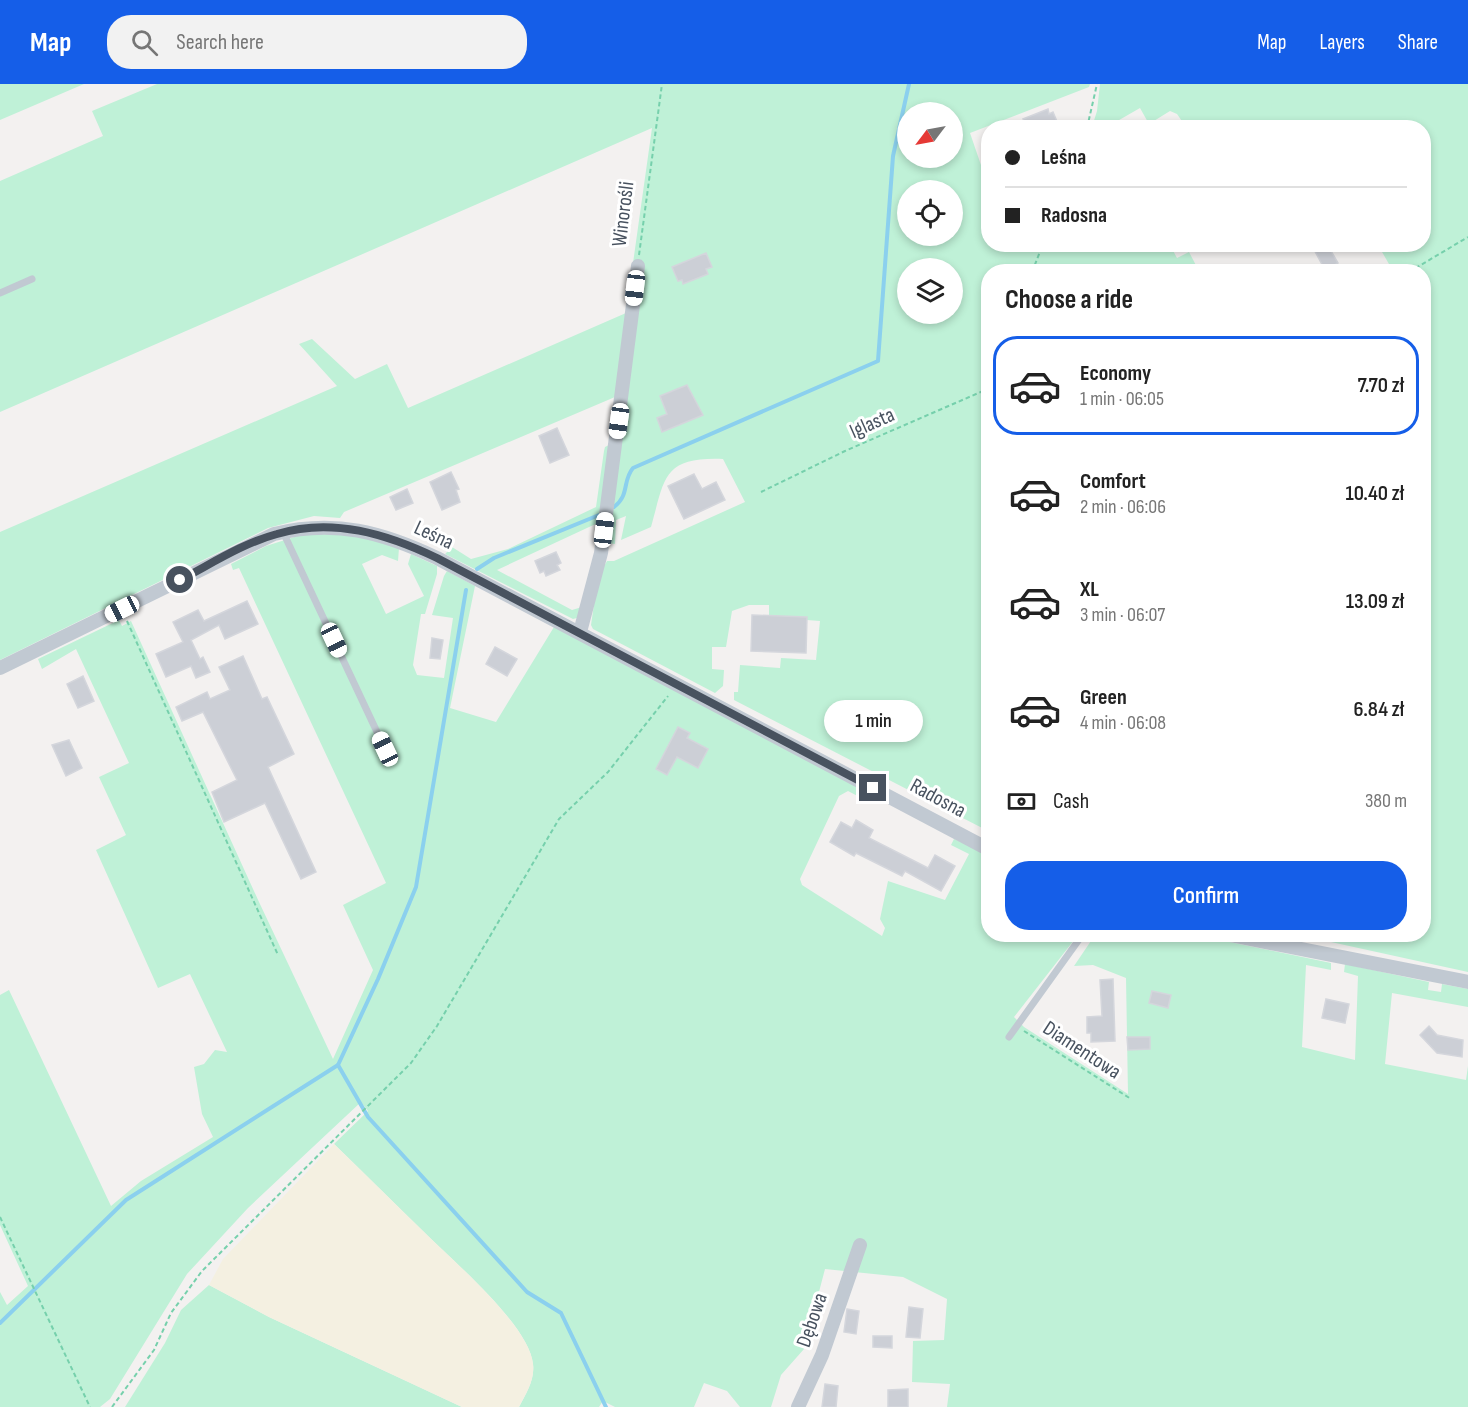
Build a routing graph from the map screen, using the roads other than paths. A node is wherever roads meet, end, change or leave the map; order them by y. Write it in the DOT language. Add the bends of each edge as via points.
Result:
graph roads {
  1 [pos="638,266"];
  2 [pos="32,279"];
  3 [pos="0,293"];
  4 [pos="283,532"];
  5 [pos="580,632"];
  6 [pos="0,668"];
  7 [pos="385,749"];
  8 [pos="835,767"];
  9 [pos="981,845"];
  10 [pos="1077,942"];
  11 [pos="1266,942"];
  12 [pos="1468,982"];
  13 [pos="1009,1037"];
  14 [pos="860,1245"];
  15 [pos="798,1407"];
  1 -- 5 [label="street, Winorośli" via="601,554"];
  2 -- 3 [label="lane"];
  4 -- 5 [label="street, Leśna" via="337,527 386,537 437,558"];
  4 -- 6 [label="street, Leśna"];
  4 -- 7 [label="lane"];
  5 -- 8 [label="street, Leśna"];
  8 -- 9 [label="street, Radosna"];
  10 -- 13 [label="lane"];
  11 -- 12 [label="street"];
  14 -- 15 [label="street, Dębowa" via="822,1355"];
}
